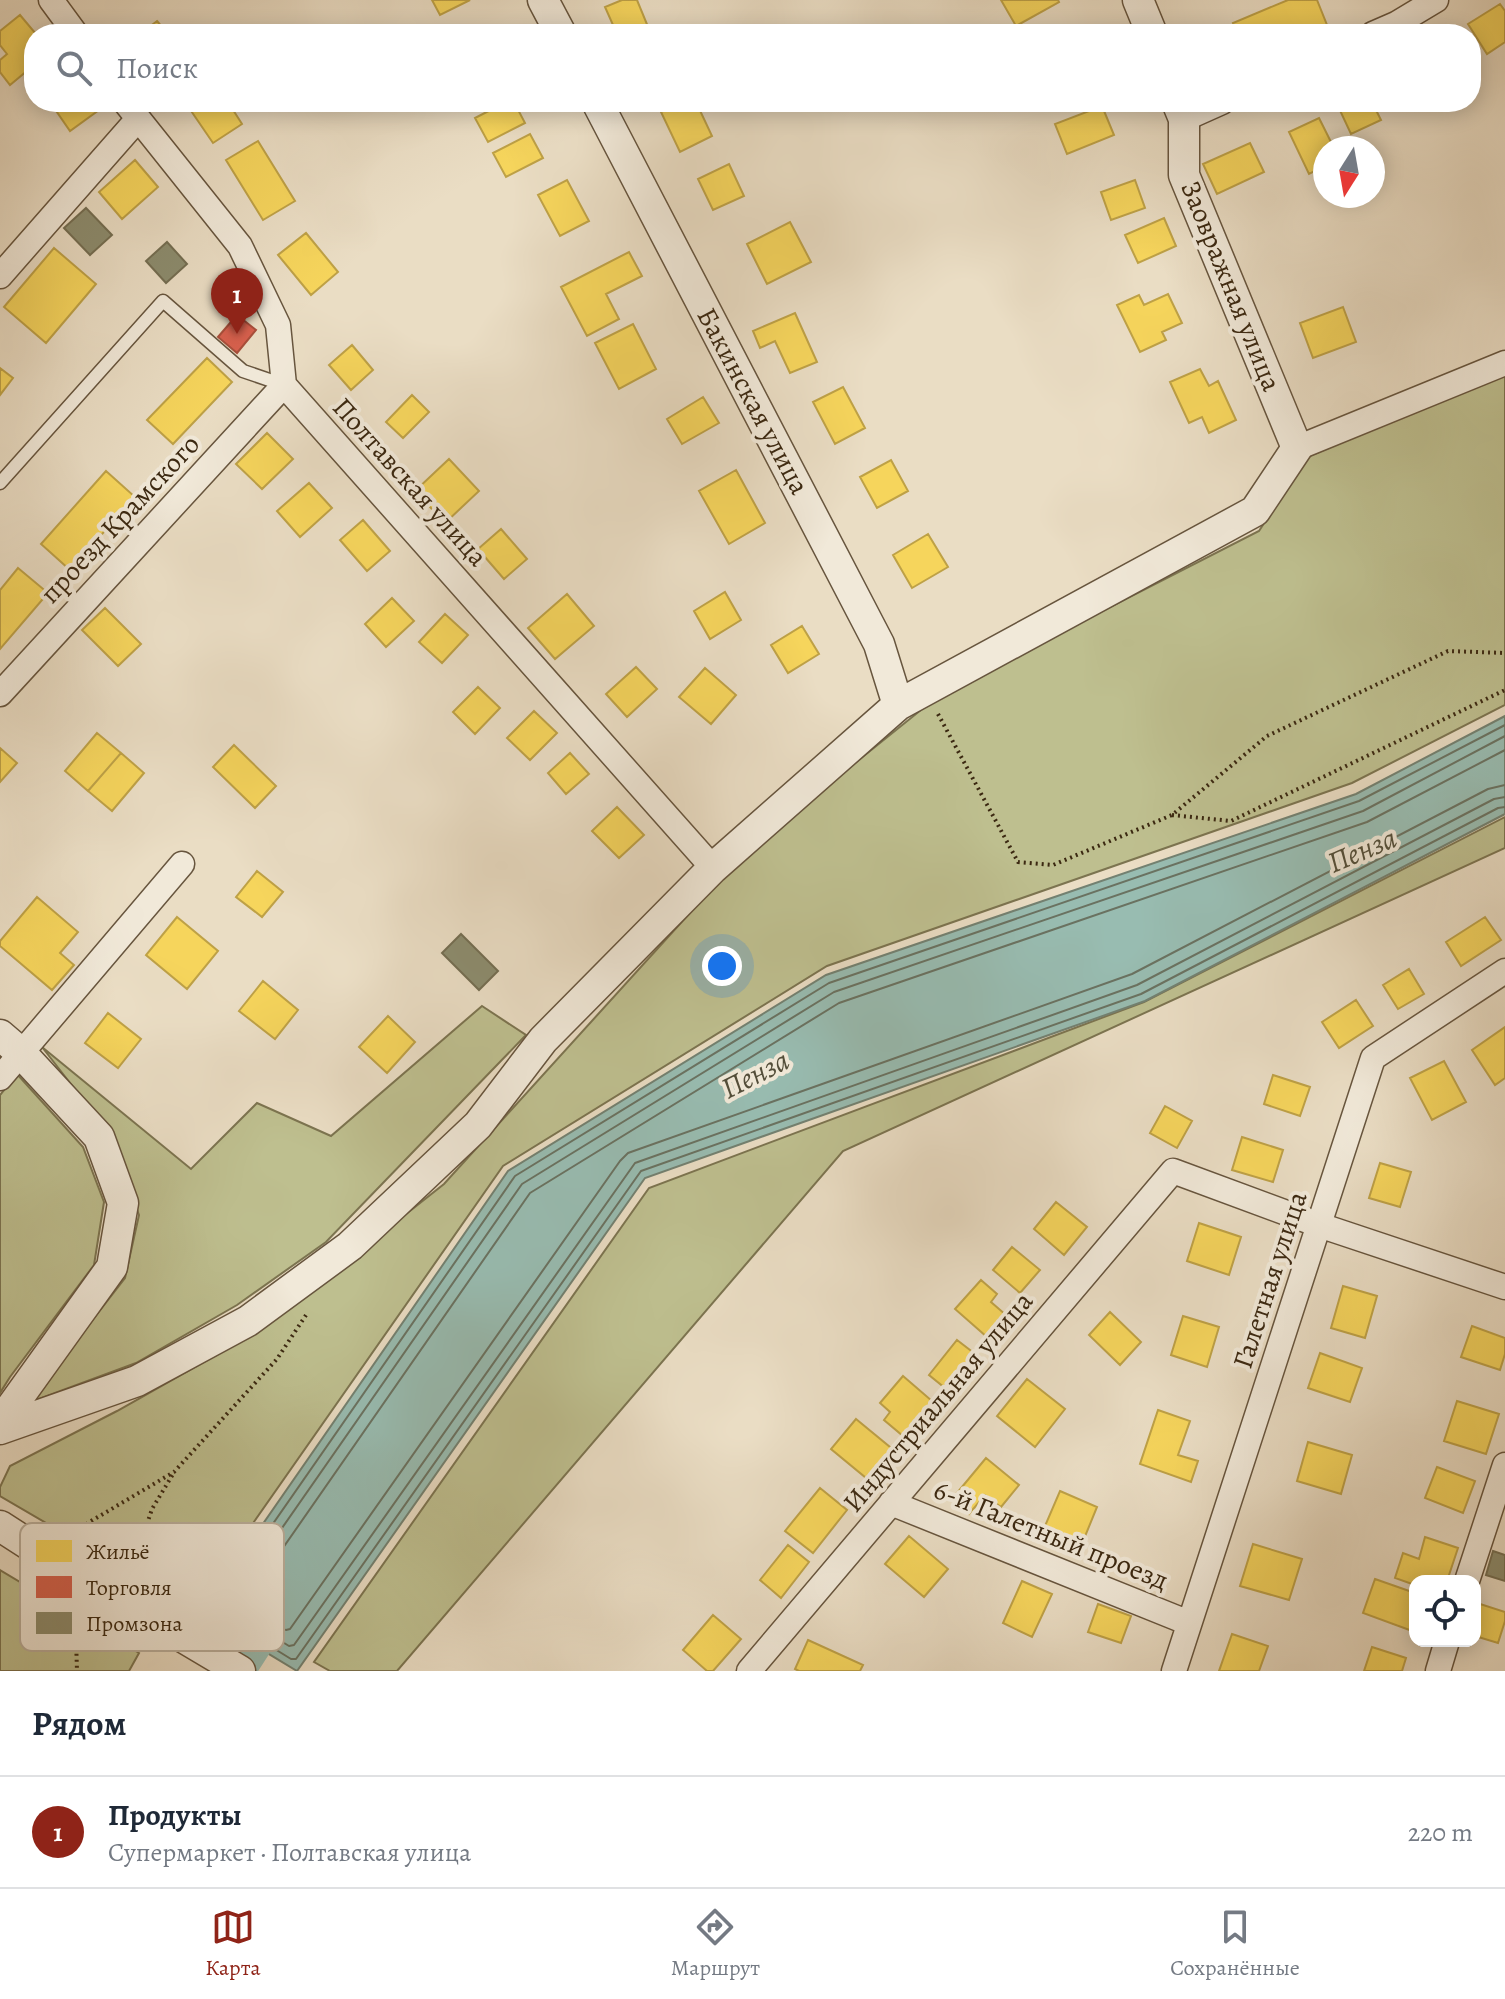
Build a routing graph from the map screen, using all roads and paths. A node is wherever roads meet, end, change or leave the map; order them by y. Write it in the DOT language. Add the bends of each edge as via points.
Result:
graph roads {
  1 [pos="51,0"];
  2 [pos="543,0"];
  3 [pos="1138,0"];
  4 [pos="1436,0"];
  5 [pos="69,24"];
  6 [pos="556,24"];
  7 [pos="1148,24"];
  8 [pos="1396,24"];
  9 [pos="130,112"];
  10 [pos="132,112"];
  11 [pos="602,112"];
  12 [pos="1181,112"];
  13 [pos="0,276"];
  14 [pos="1505,363"];
  15 [pos="284,385"];
  16 [pos="1297,448"];
  17 [pos="0,483"];
  18 [pos="1505,653"];
  19 [pos="925,690"];
  20 [pos="1505,690"];
  21 [pos="0,694"];
  22 [pos="898,705"];
  23 [pos="1172,815"];
  24 [pos="182,864"];
  25 [pos="713,868"];
  26 [pos="1505,971"];
  27 [pos="11,1044"];
  28 [pos="0,1078"];
  29 [pos="1319,1225"];
  30 [pos="1505,1287"];
  31 [pos="310,1309"];
  32 [pos="0,1423"];
  33 [pos="0,1429"];
  34 [pos="1505,1465"];
  35 [pos="174,1472"];
  36 [pos="891,1503"];
  37 [pos="88,1523"];
  38 [pos="147,1523"];
  39 [pos="0,1526"];
  40 [pos="20,1539"];
  41 [pos="1469,1575"];
  42 [pos="1189,1623"];
  43 [pos="1445,1647"];
  44 [pos="76,1651"];
  45 [pos="206,1651"];
  46 [pos="77,1671"];
  47 [pos="240,1671"];
  48 [pos="749,1671"];
  49 [pos="1174,1671"];
  50 [pos="1438,1671"];
  1 -- 5 [label="street"];
  2 -- 6 [label="street"];
  3 -- 7 [label="street"];
  4 -- 8 [label="street"];
  9 -- 13 [label="street"];
  10 -- 15 [label="street" via="240,246 278,325"];
  11 -- 22 [label="street, Бакинская улица" via="879,644"];
  12 -- 16 [label="street, Заовражная улица" via="1184,175"];
  14 -- 16 [label="street"];
  15 -- 17 [label="lane" via="243,371 163,301"];
  15 -- 21 [label="street, проезд Крамского"];
  15 -- 25 [label="street, Полтавская улица"];
  16 -- 19 [label="street" via="1255,511"];
  18 -- 23 [label="path" via="1448,651 1267,736"];
  19 -- 22 [label="street"];
  19 -- 23 [label="path" via="1018,862 1053,865"];
  20 -- 23 [label="path" via="1231,821"];
  22 -- 25 [label="street"];
  24 -- 27 [label="street"];
  25 -- 33 [label="street" via="543,1040 478,1125 350,1246 248,1321 137,1381"];
  26 -- 29 [label="street, Галетная улица" via="1373,1058"];
  27 -- 28 [label="street"];
  27 -- 32 [label="street" via="99,1137 123,1203 112,1267"];
  29 -- 30 [label="street"];
  29 -- 36 [label="street, Индустриальная улица" via="1173,1171"];
  29 -- 42 [label="street, Галетная улица"];
  31 -- 35 [label="path" via="277,1359"];
  34 -- 41 [label="street"];
  35 -- 37 [label="path"];
  35 -- 38 [label="path"];
  36 -- 42 [label="street, 6-й Галетный проезд"];
  36 -- 48 [label="street, Индустриальная улица"];
  39 -- 40 [label="street"];
  42 -- 49 [label="street, Галетная улица"];
  43 -- 50 [label="street"];
  44 -- 46 [label="path"];
  45 -- 47 [label="street"];
}
